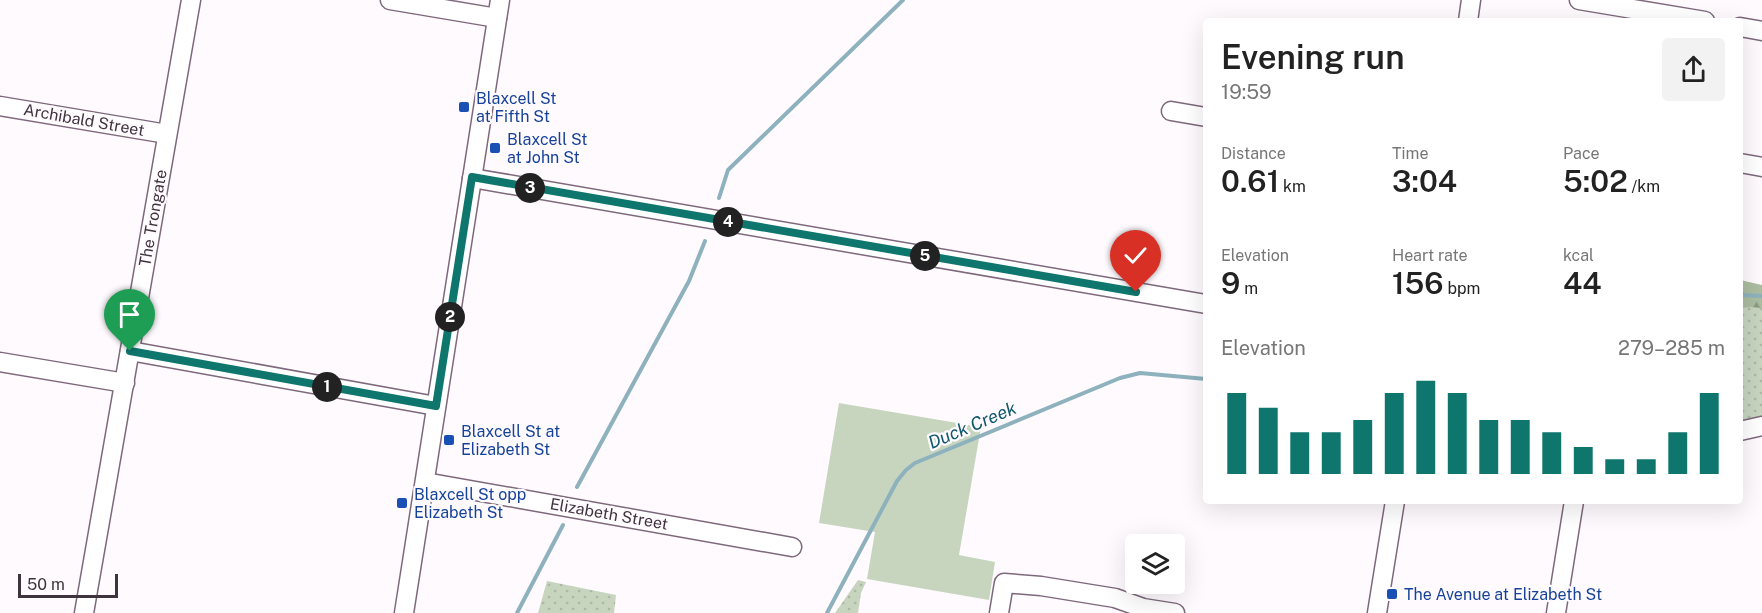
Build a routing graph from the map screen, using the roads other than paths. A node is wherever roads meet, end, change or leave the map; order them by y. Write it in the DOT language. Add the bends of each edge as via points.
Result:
graph roads {
  1 [pos="191,0"];
  2 [pos="390,0"];
  3 [pos="1471,0"];
  4 [pos="1579,0"];
  5 [pos="498,9"];
  6 [pos="1468,18"];
  7 [pos="1687,18"];
  8 [pos="1743,28"];
  9 [pos="1762,31"];
  10 [pos="0,106"];
  11 [pos="1171,111"];
  12 [pos="1203,116"];
  13 [pos="167,134"];
  14 [pos="1743,164"];
  15 [pos="1762,167"];
  16 [pos="472,177"];
  17 [pos="1203,302"];
  18 [pos="130,351"];
  19 [pos="0,362"];
  20 [pos="125,383"];
  21 [pos="436,406"];
  22 [pos="1762,426"];
  23 [pos="1743,430"];
  24 [pos="425,482"];
  25 [pos="1395,504"];
  26 [pos="1574,504"];
  27 [pos="792,547"];
  28 [pos="84,613"];
  29 [pos="404,613"];
  30 [pos="999,613"];
  31 [pos="1175,613"];
  32 [pos="1377,613"];
  33 [pos="1556,613"];
  1 -- 13 [label="street, The Trongate"];
  2 -- 5 [label="street"];
  3 -- 6 [label="street"];
  4 -- 7 [label="street"];
  5 -- 16 [label="street"];
  8 -- 9 [label="street"];
  10 -- 13 [label="street, Archibald Street"];
  11 -- 12 [label="street"];
  13 -- 18 [label="street, The Trongate"];
  14 -- 15 [label="street"];
  16 -- 17 [label="street"];
  16 -- 21 [label="street"];
  18 -- 20 [label="street, The Trongate"];
  18 -- 21 [label="street"];
  19 -- 20 [label="street"];
  20 -- 28 [label="street, The Trongate"];
  21 -- 24 [label="street"];
  22 -- 23 [label="street"];
  24 -- 27 [label="street, Elizabeth Street"];
  24 -- 29 [label="street"];
  25 -- 32 [label="street"];
  26 -- 33 [label="street"];
  30 -- 31 [label="street" via="1004,583 1115,598"];
}
